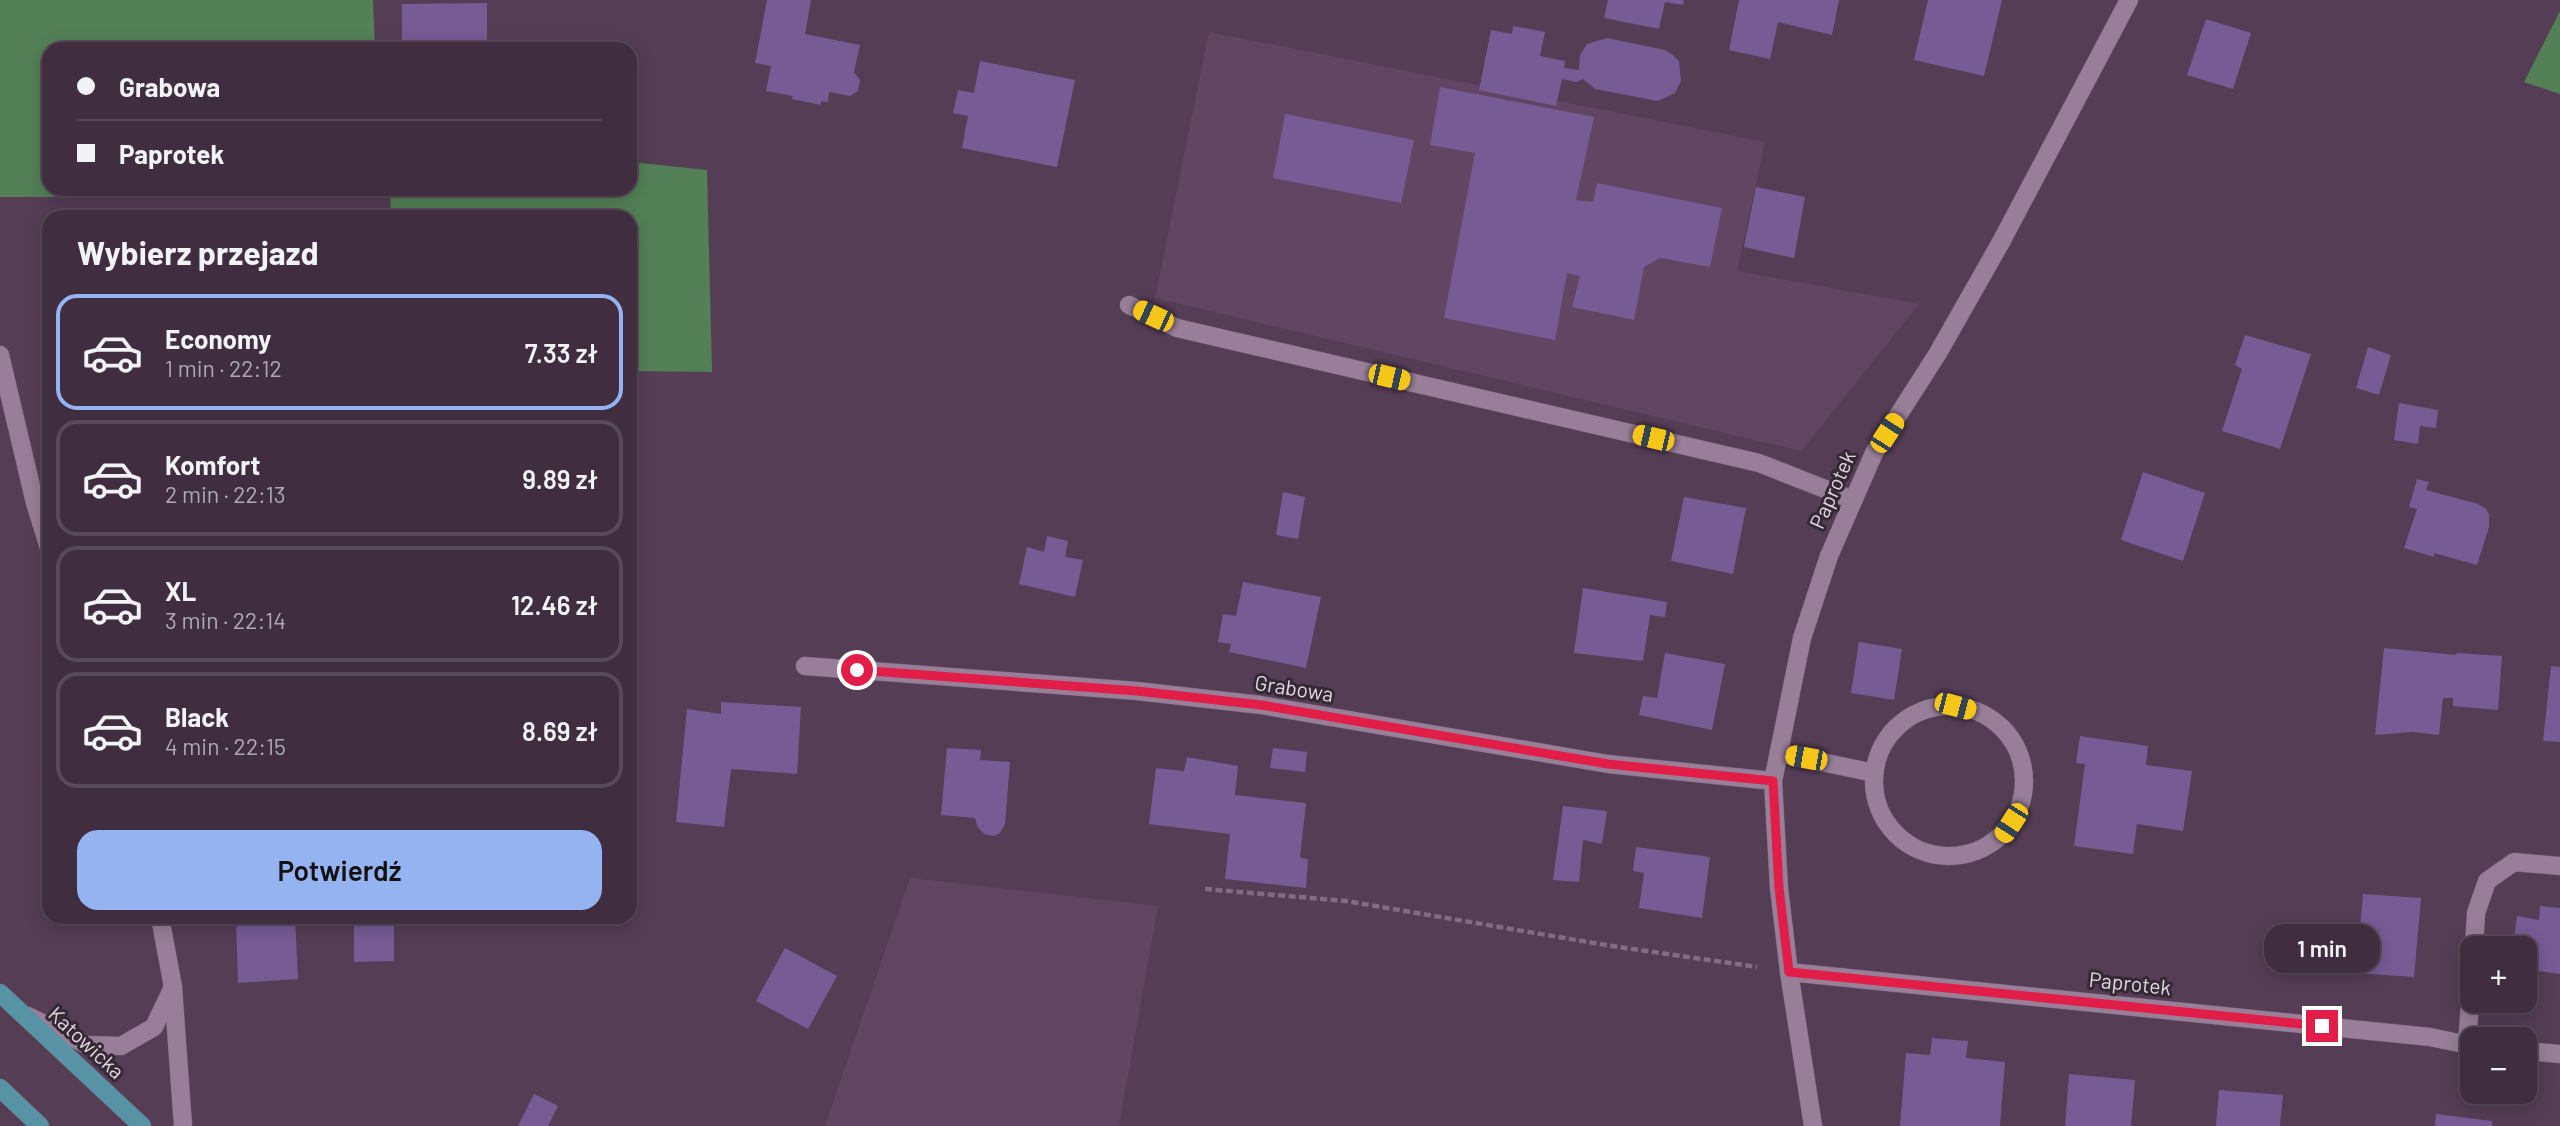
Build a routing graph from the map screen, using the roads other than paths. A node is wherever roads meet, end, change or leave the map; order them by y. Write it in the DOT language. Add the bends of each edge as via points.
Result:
graph roads {
  1 [pos="2129,0"];
  2 [pos="1129,305"];
  3 [pos="0,355"];
  4 [pos="1853,500"];
  5 [pos="42,526"];
  6 [pos="805,666"];
  7 [pos="1779,753"];
  8 [pos="1874,772"];
  9 [pos="1773,781"];
  10 [pos="2560,866"];
  11 [pos="161,924"];
  12 [pos="2475,936"];
  13 [pos="1789,972"];
  14 [pos="173,987"];
  15 [pos="0,993"];
  16 [pos="20,1012"];
  17 [pos="2460,1043"];
  18 [pos="2537,1052"];
  19 [pos="2560,1054"];
  20 [pos="0,1088"];
  21 [pos="40,1126"];
  22 [pos="142,1126"];
  23 [pos="183,1126"];
  24 [pos="1813,1126"];
  1 -- 4 [label="street, Paprotek" via="2001,242 1874,453"];
  2 -- 4 [label="street" via="1177,327 1759,463"];
  3 -- 5 [label="street"];
  4 -- 7 [label="street, Paprotek" via="1802,638"];
  6 -- 9 [label="street, Grabowa" via="1261,705 1608,764"];
  7 -- 8 [label="street"];
  7 -- 9 [label="street, Paprotek"];
  8 -- 8 [label="street" via="1877,804 1893,832 1918,850 1949,857 1980,850 2003,835 2018,811 2025,784 2021,756 2006,732 1983,714 1955,706 1927,709 1901,723 1883,745"];
  9 -- 13 [label="street, Paprotek"];
  10 -- 12 [label="street" via="2514,862 2487,881 2476,913"];
  11 -- 14 [label="street"];
  13 -- 17 [label="street, Paprotek"];
  13 -- 24 [label="street, Paprotek"];
  14 -- 16 [label="street" via="154,1027 121,1046 87,1045"];
  14 -- 23 [label="street"];
  15 -- 16 [label="main road, Katowicka"];
  16 -- 22 [label="main road, Katowicka"];
  18 -- 19 [label="street"];
  20 -- 21 [label="main road"];
}
